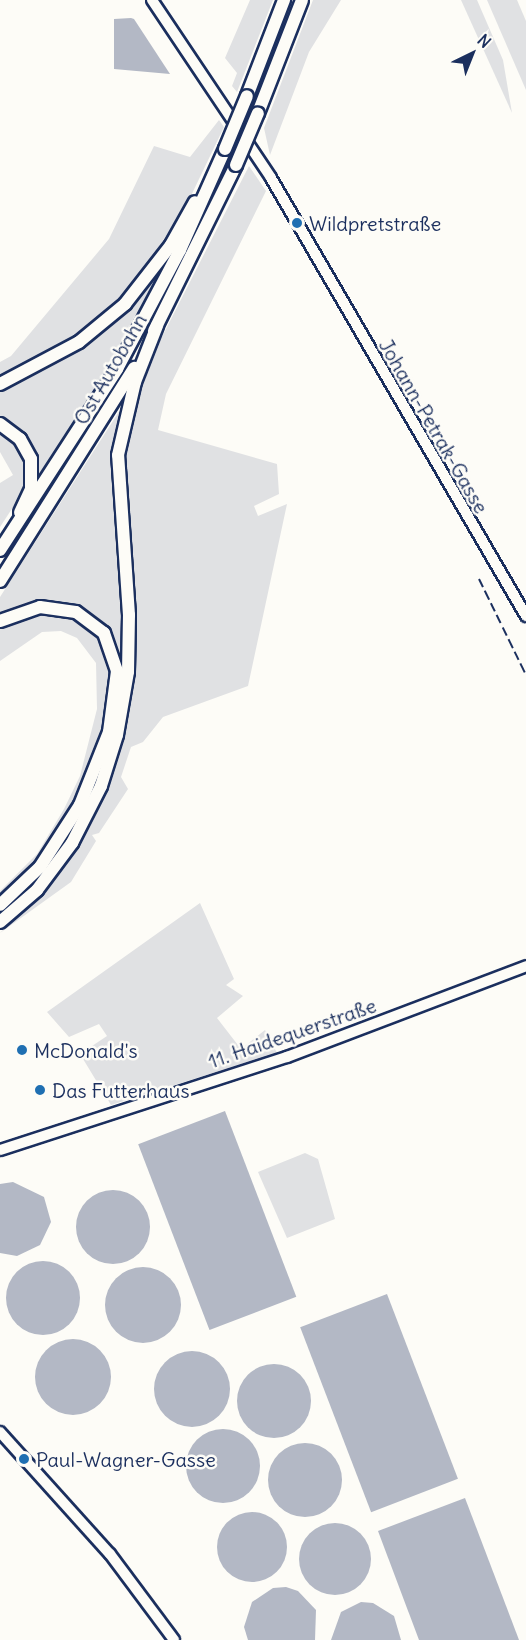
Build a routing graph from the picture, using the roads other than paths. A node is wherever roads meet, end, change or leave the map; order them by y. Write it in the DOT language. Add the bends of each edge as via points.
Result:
graph roads {
  1 [pos="152,0"];
  2 [pos="284,0"];
  3 [pos="302,0"];
  4 [pos="211,179"];
  5 [pos="158,326"];
  6 [pos="0,384"];
  7 [pos="0,424"];
  8 [pos="15,528"];
  9 [pos="0,549"];
  10 [pos="0,580"];
  11 [pos="526,616"];
  12 [pos="0,621"];
  13 [pos="0,905"];
  14 [pos="0,922"];
  15 [pos="526,966"];
  16 [pos="0,1150"];
  17 [pos="0,1432"];
  18 [pos="174,1640"];
  1 -- 11 [label="main road, Johann-Petrak-Gasse" via="315,252"];
  2 -- 4 [label="highway, Ost Autobahn, bridge"];
  3 -- 5 [label="highway, Ost Autobahn, bridge" via="236,165"];
  4 -- 6 [label="highway" via="171,245 125,304 79,342"];
  4 -- 8 [label="highway, Ost Autobahn" via="117,369"];
  5 -- 10 [label="highway, Ost Autobahn" via="80,461"];
  5 -- 14 [label="highway" via="135,382 118,454 129,615 128,672 117,735 101,786 72,843 37,890"];
  7 -- 8 [label="highway" via="20,439 32,466 31,489"];
  8 -- 9 [label="highway, Ost Autobahn"];
  12 -- 13 [label="highway" via="40,607 76,612 104,633 117,670 108,732 80,805 40,867"];
  15 -- 16 [label="main road, 11. Haidequerstraße" via="287,1057"];
  17 -- 18 [label="main road" via="110,1554"];
}
